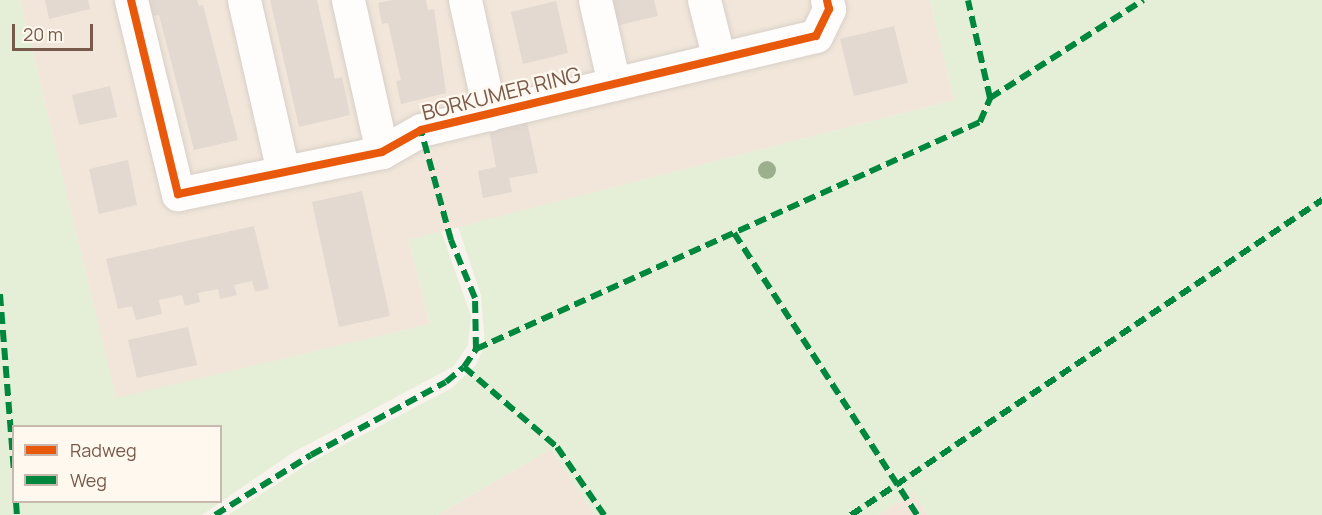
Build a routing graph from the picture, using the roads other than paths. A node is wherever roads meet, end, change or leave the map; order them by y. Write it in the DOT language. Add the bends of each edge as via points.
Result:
graph roads {
  1 [pos="131,0"];
  2 [pos="244,0"];
  3 [pos="348,0"];
  4 [pos="465,0"];
  5 [pos="595,0"];
  6 [pos="704,0"];
  7 [pos="827,0"];
  8 [pos="719,59"];
  9 [pos="614,84"];
  10 [pos="490,114"];
  11 [pos="381,152"];
  12 [pos="283,172"];
  1 -- 12 [label="street, BORKUMER RING" via="178,194"];
  2 -- 12 [label="street"];
  3 -- 11 [label="street"];
  4 -- 10 [label="street, BORKUMER RING"];
  5 -- 9 [label="street, BORKUMER RING"];
  6 -- 8 [label="street"];
  7 -- 8 [label="street, BORKUMER RING" via="829,9 816,36"];
  8 -- 9 [label="street, BORKUMER RING"];
  9 -- 10 [label="street, BORKUMER RING"];
  10 -- 11 [label="street, BORKUMER RING" via="421,130"];
  11 -- 12 [label="street, BORKUMER RING"];
}
